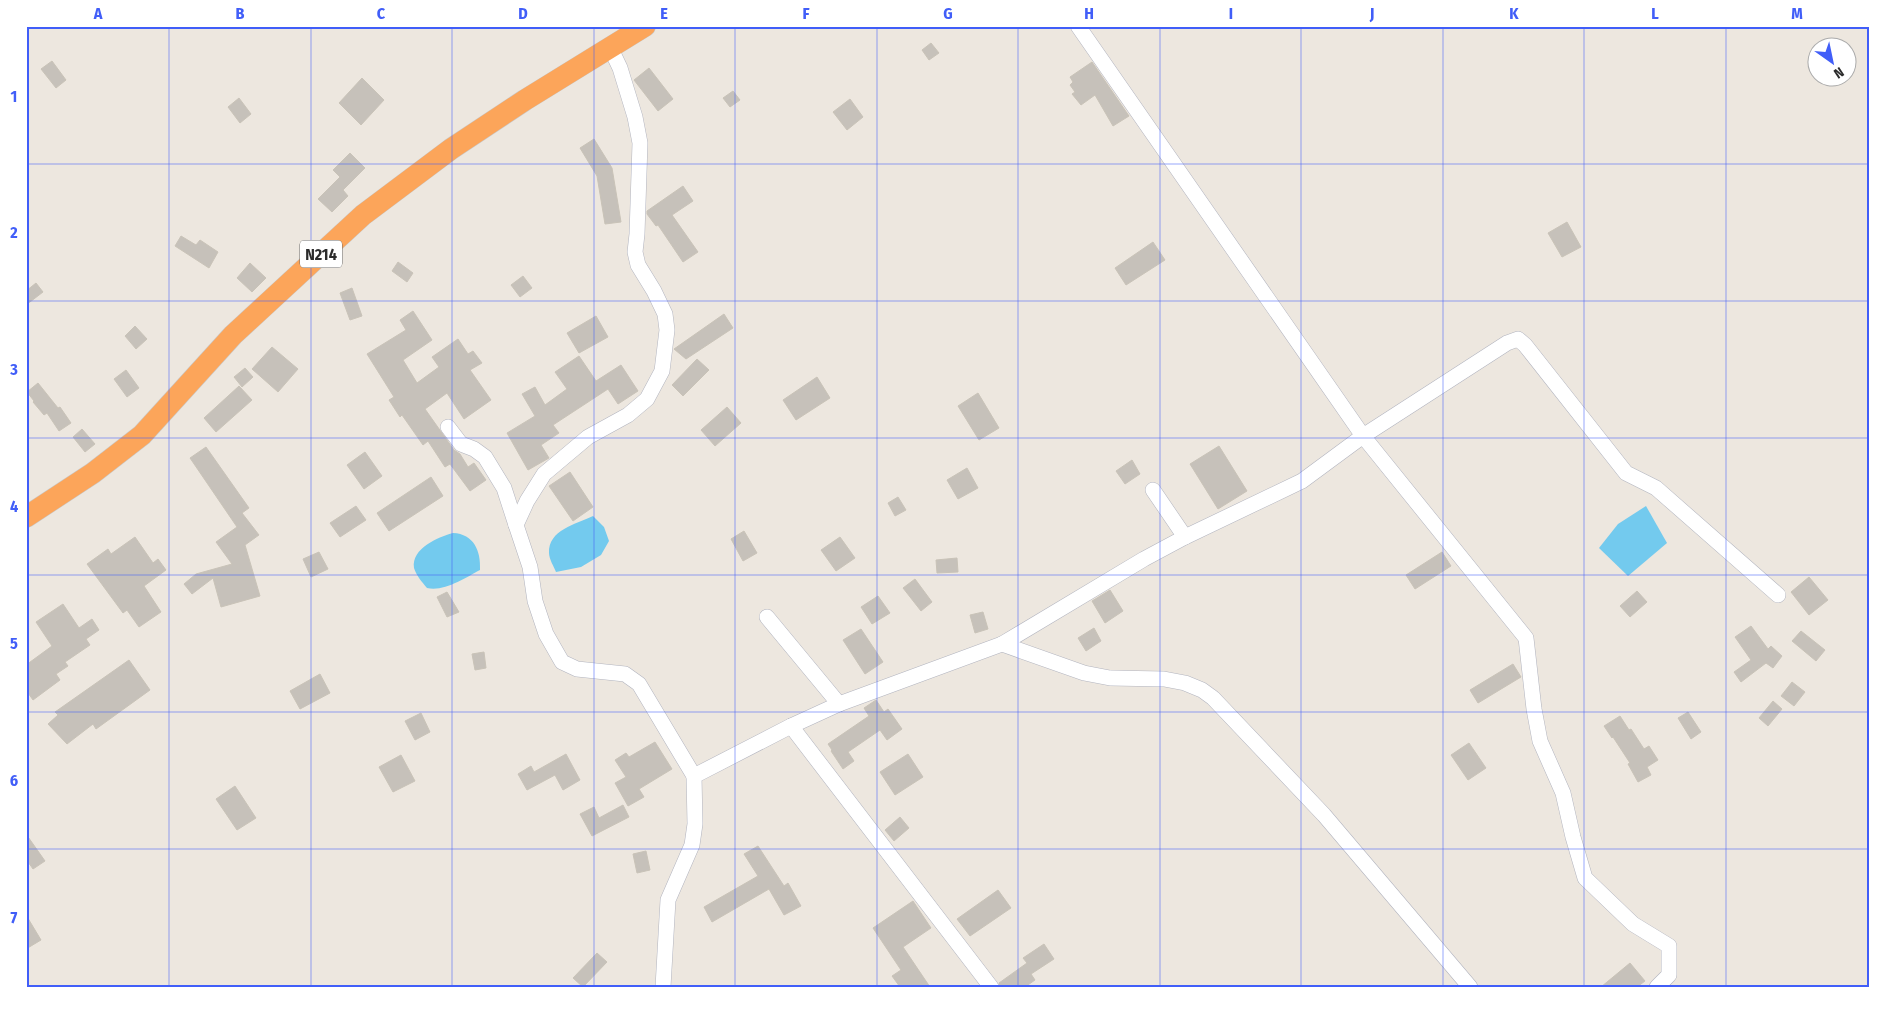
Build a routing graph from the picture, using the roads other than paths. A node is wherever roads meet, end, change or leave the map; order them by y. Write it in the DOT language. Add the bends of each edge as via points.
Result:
graph roads {
  1 [pos="645,26"];
  2 [pos="1078,26"];
  3 [pos="610,47"];
  4 [pos="448,427"];
  5 [pos="1363,436"];
  6 [pos="1153,490"];
  7 [pos="26,517"];
  8 [pos="516,524"];
  9 [pos="1186,537"];
  10 [pos="1778,595"];
  11 [pos="767,617"];
  12 [pos="1002,644"];
  13 [pos="839,704"];
  14 [pos="790,726"];
  15 [pos="694,776"];
  16 [pos="663,987"];
  17 [pos="991,987"];
  18 [pos="1470,987"];
  19 [pos="1657,987"];
  1 -- 3 [label="highway, N214"];
  2 -- 5 [label="street"];
  3 -- 7 [label="highway, N214" via="451,149 363,215 233,335 142,435 93,473"];
  3 -- 8 [label="street" via="620,68 640,142 634,252 665,314 668,330 662,370 648,399 628,415 588,437 544,474"];
  4 -- 8 [label="street" via="461,444 485,457 504,488"];
  5 -- 9 [label="street" via="1302,481"];
  5 -- 10 [label="street" via="1507,343 1518,340 1626,473 1656,488"];
  5 -- 19 [label="street" via="1526,638 1540,741 1563,793 1586,878 1633,924 1669,946 1669,975"];
  6 -- 9 [label="street"];
  8 -- 15 [label="street" via="546,634 562,662 577,669 625,674 639,684"];
  9 -- 12 [label="street"];
  11 -- 13 [label="street"];
  12 -- 13 [label="street"];
  12 -- 18 [label="street" via="1084,673 1185,683 1213,698 1324,815"];
  13 -- 14 [label="street"];
  14 -- 15 [label="street"];
  14 -- 17 [label="street"];
  15 -- 16 [label="street" via="692,845 668,900"];
}
